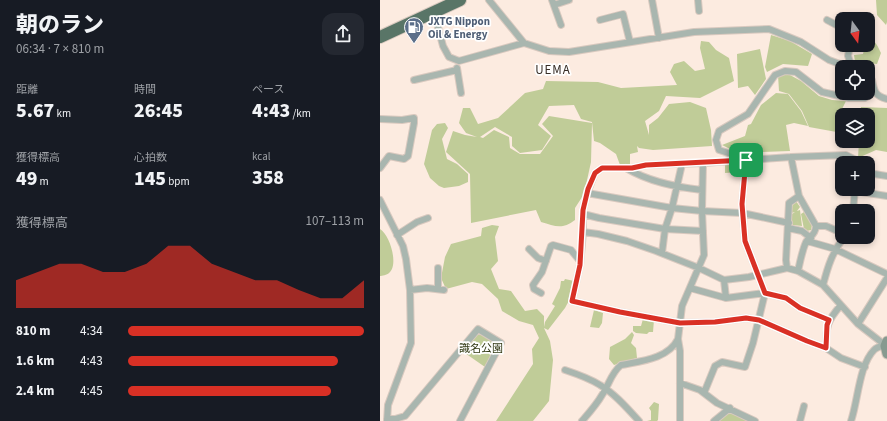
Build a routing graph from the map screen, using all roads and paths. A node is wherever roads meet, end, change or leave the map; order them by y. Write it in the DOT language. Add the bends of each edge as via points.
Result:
graph roads {
  1 [pos="460,0"];
  2 [pos="489,0"];
  3 [pos="569,0"];
  4 [pos="652,0"];
  5 [pos="698,0"];
  6 [pos="553,2"];
  7 [pos="699,10"];
  8 [pos="434,12"];
  9 [pos="600,20"];
  10 [pos="827,20"];
  11 [pos="835,24"];
  12 [pos="562,25"];
  13 [pos="380,37"];
  14 [pos="658,38"];
  15 [pos="630,42"];
  16 [pos="524,43"];
  17 [pos="456,60"];
  18 [pos="835,62"];
  19 [pos="457,70"];
  20 [pos="414,80"];
  21 [pos="461,93"];
  22 [pos="875,93"];
  23 [pos="835,95"];
  24 [pos="887,99"];
  25 [pos="380,119"];
  26 [pos="848,156"];
  27 [pos="791,157"];
  28 [pos="748,160"];
  29 [pos="703,163"];
  30 [pos="682,164"];
  31 [pos="380,168"];
  32 [pos="625,168"];
  33 [pos="875,174"];
  34 [pos="887,176"];
  35 [pos="677,187"];
  36 [pos="702,190"];
  37 [pos="587,193"];
  38 [pos="875,194"];
  39 [pos="799,196"];
  40 [pos="887,196"];
  41 [pos="380,200"];
  42 [pos="672,208"];
  43 [pos="702,211"];
  44 [pos="742,212"];
  45 [pos="583,214"];
  46 [pos="428,218"];
  47 [pos="789,226"];
  48 [pos="816,226"];
  49 [pos="666,228"];
  50 [pos="835,230"];
  51 [pos="703,231"];
  52 [pos="583,232"];
  53 [pos="397,235"];
  54 [pos="809,239"];
  55 [pos="839,244"];
  56 [pos="529,249"];
  57 [pos="835,249"];
  58 [pos="662,253"];
  59 [pos="546,261"];
  60 [pos="580,261"];
  61 [pos="438,268"];
  62 [pos="699,268"];
  63 [pos="787,268"];
  64 [pos="798,271"];
  65 [pos="758,274"];
  66 [pos="887,274"];
  67 [pos="887,278"];
  68 [pos="724,280"];
  69 [pos="823,285"];
  70 [pos="690,288"];
  71 [pos="410,290"];
  72 [pos="541,293"];
  73 [pos="765,293"];
  74 [pos="726,298"];
  75 [pos="841,305"];
  76 [pos="759,320"];
  77 [pos="829,320"];
  78 [pos="680,323"];
  79 [pos="858,324"];
  80 [pos="678,339"];
  81 [pos="886,347"];
  82 [pos="826,348"];
  83 [pos="865,367"];
  84 [pos="565,370"];
  85 [pos="680,383"];
  86 [pos="605,389"];
  87 [pos="704,393"];
  88 [pos="804,406"];
  89 [pos="730,408"];
  90 [pos="387,420"];
  91 [pos="460,421"];
  92 [pos="582,421"];
  93 [pos="639,421"];
  94 [pos="680,421"];
  95 [pos="714,421"];
  96 [pos="755,421"];
  97 [pos="800,421"];
  98 [pos="851,421"];
  1 -- 8 [label="highway"];
  2 -- 16 [label="street"];
  3 -- 6 [label="street"];
  4 -- 14 [label="street"];
  5 -- 7 [label="street"];
  6 -- 12 [label="street"];
  8 -- 13 [label="highway"];
  8 -- 17 [label="street" via="443,46 449,57"];
  9 -- 15 [label="street" via="623,14"];
  10 -- 11 [label="street"];
  14 -- 15 [label="street"];
  14 -- 18 [label="street" via="694,32 769,29 801,42"];
  15 -- 16 [label="street" via="569,52 549,51"];
  16 -- 17 [label="street"];
  17 -- 19 [label="street"];
  19 -- 20 [label="street"];
  19 -- 21 [label="street"];
  22 -- 24 [label="street"];
  23 -- 28 [label="street" via="822,92 796,72 785,70 775,74 748,114 719,131 716,140 719,150"];
  25 -- 31 [label="street" via="414,118 408,156 404,159 389,156"];
  26 -- 27 [label="street"];
  27 -- 28 [label="street"];
  27 -- 39 [label="street"];
  28 -- 29 [label="street"];
  28 -- 44 [label="street"];
  29 -- 30 [label="street"];
  29 -- 36 [label="street"];
  30 -- 32 [label="street"];
  30 -- 35 [label="street"];
  32 -- 35 [label="street" via="638,176"];
  32 -- 37 [label="street" via="602,168 595,173"];
  33 -- 34 [label="street"];
  35 -- 36 [label="street"];
  35 -- 42 [label="street"];
  36 -- 43 [label="street"];
  37 -- 42 [label="street"];
  37 -- 45 [label="street"];
  38 -- 40 [label="street"];
  39 -- 47 [label="street" via="789,203"];
  39 -- 48 [label="street"];
  41 -- 53 [label="street"];
  42 -- 43 [label="street"];
  42 -- 49 [label="street"];
  43 -- 44 [label="street"];
  43 -- 51 [label="street"];
  44 -- 47 [label="street"];
  44 -- 65 [label="street" via="745,241"];
  45 -- 49 [label="street"];
  45 -- 52 [label="street"];
  46 -- 53 [label="street"];
  47 -- 54 [label="street" via="802,231"];
  47 -- 63 [label="street"];
  48 -- 50 [label="street" via="826,226"];
  48 -- 54 [label="street" via="816,232"];
  49 -- 51 [label="street"];
  49 -- 58 [label="street"];
  51 -- 62 [label="street" via="704,255"];
  52 -- 58 [label="street" via="627,241"];
  52 -- 60 [label="street"];
  53 -- 71 [label="street" via="403,246"];
  54 -- 57 [label="street"];
  54 -- 64 [label="street"];
  55 -- 57 [label="street"];
  56 -- 59 [label="street" via="538,258"];
  57 -- 66 [label="street"];
  57 -- 69 [label="street"];
  58 -- 62 [label="street"];
  59 -- 60 [label="street" via="553,245 571,250"];
  59 -- 72 [label="street" via="533,285 534,289"];
  60 -- 78 [label="street" via="572,301"];
  61 -- 71 [label="street" via="441,289"];
  62 -- 68 [label="street"];
  62 -- 70 [label="street"];
  63 -- 64 [label="street"];
  63 -- 65 [label="street"];
  64 -- 69 [label="street"];
  65 -- 68 [label="street"];
  65 -- 73 [label="street"];
  67 -- 79 [label="street"];
  68 -- 74 [label="street"];
  69 -- 75 [label="street"];
  70 -- 74 [label="street"];
  70 -- 78 [label="street" via="682,306"];
  71 -- 90 [label="street" via="411,343 388,405"];
  73 -- 74 [label="street"];
  73 -- 76 [label="street"];
  73 -- 77 [label="street" via="786,298 800,308"];
  75 -- 77 [label="street"];
  75 -- 79 [label="street"];
  76 -- 78 [label="street" via="746,318"];
  76 -- 82 [label="street"];
  76 -- 87 [label="street" via="745,367 722,362 715,366"];
  77 -- 82 [label="street"];
  78 -- 80 [label="street"];
  79 -- 81 [label="street"];
  80 -- 85 [label="street"];
  80 -- 86 [label="street" via="661,354 621,365"];
  81 -- 83 [label="street" via="875,349"];
  82 -- 83 [label="street" via="841,358"];
  83 -- 98 [label="street"];
  84 -- 86 [label="street" via="587,378"];
  85 -- 87 [label="street"];
  85 -- 94 [label="street"];
  86 -- 92 [label="street"];
  86 -- 93 [label="street" via="625,405"];
  87 -- 89 [label="street" via="717,403"];
  88 -- 97 [label="street"];
  89 -- 95 [label="street"];
  89 -- 96 [label="street"];
  90 -- 91 [label="street" via="405,416 478,329 501,343"];
}
